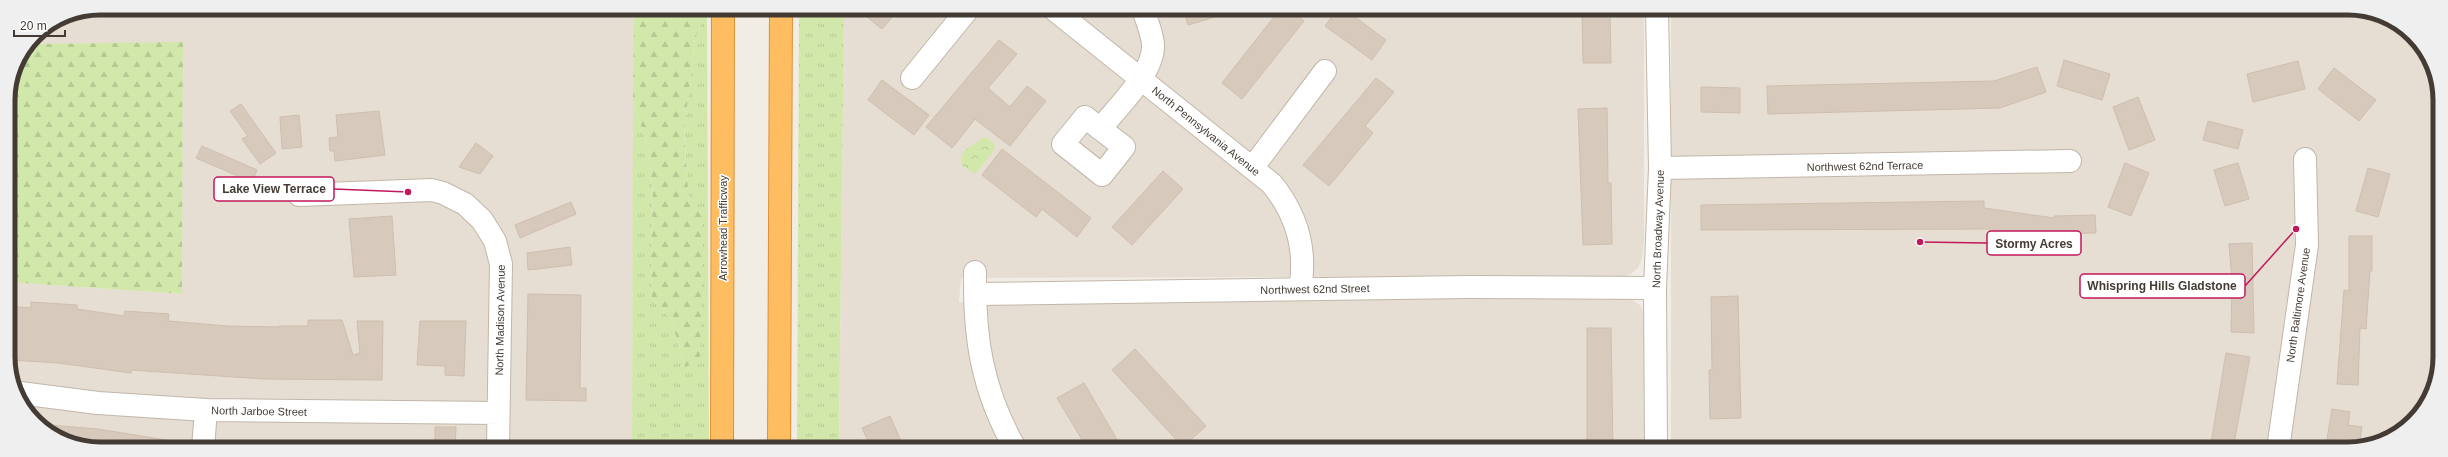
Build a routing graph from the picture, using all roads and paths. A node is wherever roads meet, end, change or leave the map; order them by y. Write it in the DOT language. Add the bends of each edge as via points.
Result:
graph roads {
  1 [pos="723,15"];
  2 [pos="781,15"];
  3 [pos="964,15"];
  4 [pos="1061,15"];
  5 [pos="1146,15"];
  6 [pos="1657,15"];
  7 [pos="1325,71"];
  8 [pos="912,78"];
  9 [pos="1141,79"];
  10 [pos="1100,129"];
  11 [pos="2306,160"];
  12 [pos="2070,161"];
  13 [pos="1253,167"];
  14 [pos="1660,168"];
  15 [pos="299,195"];
  16 [pos="975,272"];
  17 [pos="1655,288"];
  18 [pos="1300,289"];
  19 [pos="975,294"];
  20 [pos="24,393"];
  21 [pos="206,410"];
  22 [pos="498,412"];
  23 [pos="203,442"];
  24 [pos="498,442"];
  25 [pos="722,442"];
  26 [pos="779,442"];
  27 [pos="1012,442"];
  28 [pos="1656,442"];
  29 [pos="2279,442"];
  1 -- 25 [label="highway, Arrowhead Trafficway"];
  2 -- 26 [label="highway"];
  3 -- 8 [label="street"];
  4 -- 9 [label="street, North Pennsylvania Avenue"];
  5 -- 9 [label="street" via="1153,45"];
  6 -- 14 [label="street, North Broadway Avenue"];
  7 -- 13 [label="street"];
  9 -- 10 [label="street"];
  9 -- 13 [label="street, North Pennsylvania Avenue"];
  11 -- 29 [label="street, North Baltimore Avenue" via="2307,245"];
  12 -- 14 [label="street, Northwest 62nd Terrace"];
  13 -- 18 [label="street, North Pennsylvania Avenue" via="1272,184 1293,215 1302,252"];
  14 -- 17 [label="street, North Broadway Avenue"];
  15 -- 22 [label="street, North Madison Avenue" via="432,190 465,204 482,220 495,241 501,264"];
  16 -- 19 [label="street"];
  17 -- 18 [label="street, Northwest 62nd Street"];
  17 -- 28 [label="street, North Broadway Avenue"];
  18 -- 19 [label="street, Northwest 62nd Street"];
  19 -- 27 [label="street" via="978,344 984,373 995,408"];
  20 -- 21 [label="street, North Jarboe Street" via="98,403"];
  21 -- 22 [label="street, North Jarboe Street"];
  21 -- 23 [label="street"];
  22 -- 24 [label="street, North Madison Avenue"];
}
